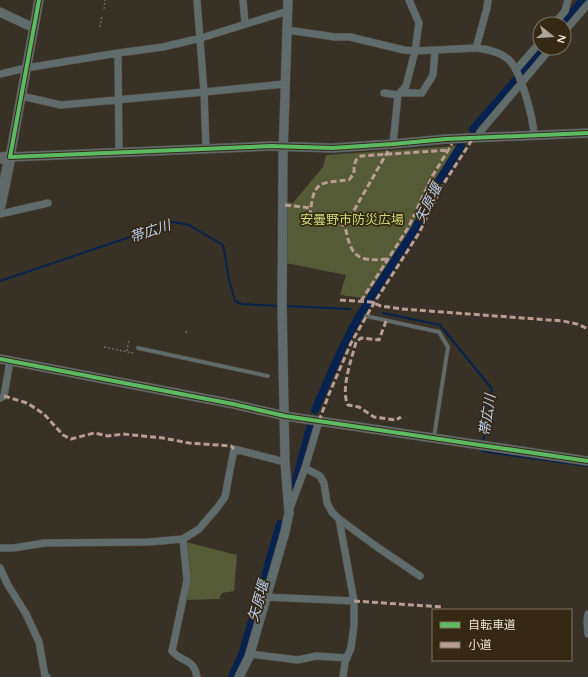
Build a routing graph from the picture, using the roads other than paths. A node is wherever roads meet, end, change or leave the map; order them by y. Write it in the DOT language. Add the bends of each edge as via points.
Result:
graph roads {
  1 [pos="37,0"];
  2 [pos="197,0"];
  3 [pos="243,0"];
  4 [pos="288,0"];
  5 [pos="409,0"];
  6 [pos="488,0"];
  7 [pos="568,0"];
  8 [pos="588,4"];
  9 [pos="288,11"];
  10 [pos="0,12"];
  11 [pos="561,16"];
  12 [pos="572,23"];
  13 [pos="245,24"];
  14 [pos="34,28"];
  15 [pos="287,30"];
  16 [pos="201,38"];
  17 [pos="476,48"];
  18 [pos="415,51"];
  19 [pos="435,51"];
  20 [pos="532,51"];
  21 [pos="118,53"];
  22 [pos="544,56"];
  23 [pos="26,68"];
  24 [pos="516,70"];
  25 [pos="0,74"];
  26 [pos="285,84"];
  27 [pos="521,84"];
  28 [pos="204,92"];
  29 [pos="384,93"];
  30 [pos="399,94"];
  31 [pos="21,96"];
  32 [pos="118,100"];
  33 [pos="588,133"];
  34 [pos="534,135"];
  35 [pos="478,137"];
  36 [pos="393,144"];
  37 [pos="283,146"];
  38 [pos="206,148"];
  39 [pos="119,153"];
  40 [pos="5,158"];
  41 [pos="48,203"];
  42 [pos="0,206"];
  43 [pos="0,214"];
  44 [pos="366,316"];
  45 [pos="138,348"];
  46 [pos="0,359"];
  47 [pos="10,361"];
  48 [pos="268,376"];
  49 [pos="0,398"];
  50 [pos="285,416"];
  51 [pos="319,421"];
  52 [pos="434,438"];
  53 [pos="588,461"];
  54 [pos="285,462"];
  55 [pos="305,468"];
  56 [pos="289,513"];
  57 [pos="339,518"];
  58 [pos="183,540"];
  59 [pos="0,548"];
  60 [pos="0,568"];
  61 [pos="420,576"];
  62 [pos="265,597"];
  63 [pos="354,601"];
  64 [pos="588,619"];
  65 [pos="588,634"];
  66 [pos="250,654"];
  67 [pos="347,658"];
  68 [pos="47,677"];
  69 [pos="197,677"];
  70 [pos="239,677"];
  71 [pos="344,677"];
  1 -- 14 [label="street"];
  2 -- 16 [label="street"];
  3 -- 13 [label="street"];
  4 -- 9 [label="street"];
  5 -- 18 [label="street" via="419,23"];
  6 -- 17 [label="street"];
  7 -- 11 [label="street"];
  8 -- 12 [label="street"];
  9 -- 13 [label="street"];
  9 -- 15 [label="street"];
  10 -- 14 [label="street"];
  13 -- 16 [label="street"];
  14 -- 23 [label="street"];
  15 -- 18 [label="street" via="350,37"];
  15 -- 26 [label="street"];
  16 -- 21 [label="street" via="163,47"];
  16 -- 28 [label="street"];
  17 -- 19 [label="street"];
  17 -- 24 [label="street" via="501,54 511,61"];
  18 -- 19 [label="street"];
  18 -- 30 [label="street" via="406,86"];
  19 -- 30 [label="street" via="433,75 422,93"];
  20 -- 24 [label="street"];
  21 -- 23 [label="street"];
  21 -- 32 [label="street"];
  22 -- 27 [label="street"];
  23 -- 25 [label="street"];
  23 -- 31 [label="street"];
  24 -- 27 [label="street"];
  26 -- 28 [label="street"];
  26 -- 37 [label="street"];
  27 -- 34 [label="street"];
  27 -- 35 [label="street"];
  28 -- 32 [label="street"];
  28 -- 38 [label="street"];
  29 -- 30 [label="street"];
  30 -- 36 [label="street"];
  31 -- 32 [label="street" via="61,105"];
  31 -- 40 [label="street"];
  32 -- 39 [label="street"];
  33 -- 34 [label="street"];
  34 -- 35 [label="street"];
  35 -- 36 [label="street"];
  36 -- 37 [label="street" via="332,148"];
  37 -- 38 [label="street"];
  37 -- 50 [label="street" via="282,305"];
  38 -- 39 [label="street"];
  39 -- 40 [label="street"];
  40 -- 42 [label="main road"];
  41 -- 43 [label="street"];
  44 -- 52 [label="lane" via="439,332 448,347"];
  45 -- 48 [label="lane"];
  46 -- 47 [label="street"];
  47 -- 49 [label="street" via="4,396"];
  47 -- 50 [label="street"];
  50 -- 51 [label="street"];
  50 -- 54 [label="street"];
  51 -- 52 [label="street"];
  51 -- 55 [label="street"];
  52 -- 53 [label="street"];
  54 -- 56 [label="street"];
  54 -- 58 [label="street" via="234,449 225,497 199,529"];
  55 -- 56 [label="street"];
  55 -- 57 [label="street" via="320,476 324,483 327,503"];
  56 -- 62 [label="street"];
  57 -- 61 [label="street"];
  57 -- 63 [label="street"];
  58 -- 59 [label="street" via="45,543"];
  58 -- 69 [label="street" via="187,580 172,651 196,668"];
  60 -- 68 [label="street" via="40,642"];
  62 -- 63 [label="street"];
  62 -- 66 [label="street"];
  63 -- 67 [label="street" via="354,625"];
  64 -- 65 [label="street"];
  66 -- 67 [label="street" via="298,660 316,656"];
  66 -- 70 [label="street"];
  67 -- 71 [label="street"];
}
